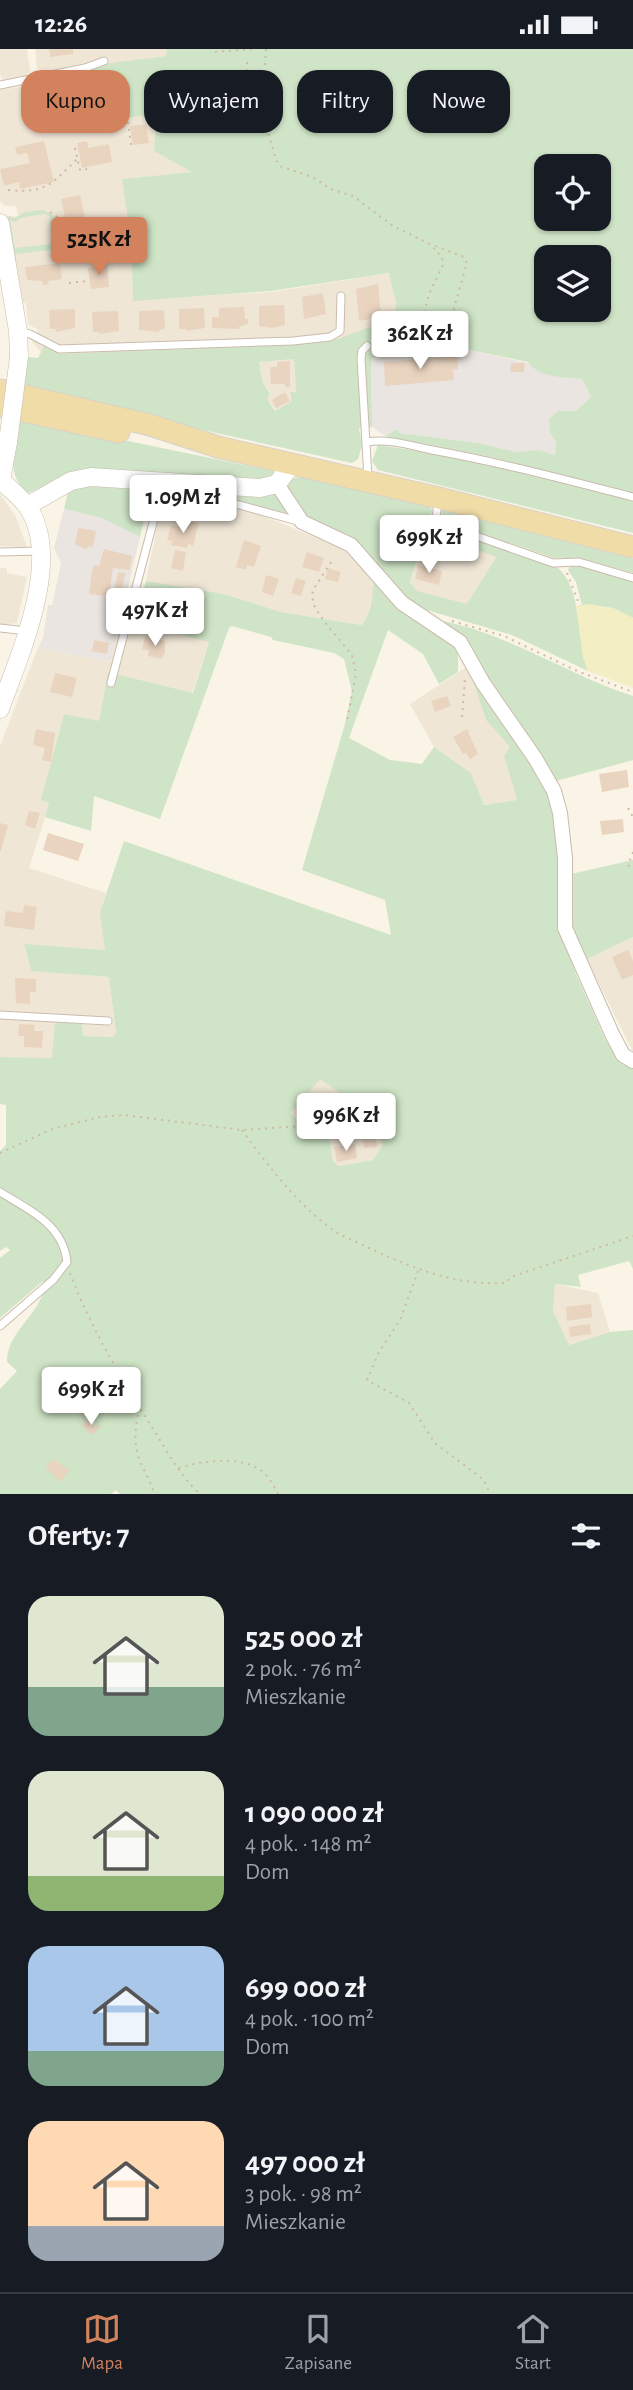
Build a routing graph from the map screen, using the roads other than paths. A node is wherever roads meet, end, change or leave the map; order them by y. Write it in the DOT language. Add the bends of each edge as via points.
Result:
graph roads {
  1 [pos="104,61"];
  2 [pos="0,85"];
  3 [pos="0,223"];
  4 [pos="341,296"];
  5 [pos="18,331"];
  6 [pos="367,346"];
  7 [pos="0,390"];
  8 [pos="0,407"];
  9 [pos="367,442"];
  10 [pos="218,447"];
  11 [pos="292,464"];
  12 [pos="0,479"];
  13 [pos="160,481"];
  14 [pos="368,482"];
  15 [pos="277,484"];
  16 [pos="633,497"];
  17 [pos="439,498"];
  18 [pos="27,506"];
  19 [pos="302,522"];
  20 [pos="633,547"];
  21 [pos="41,551"];
  22 [pos="0,552"];
  23 [pos="633,578"];
  24 [pos="0,628"];
  25 [pos="28,631"];
  26 [pos="111,683"];
  27 [pos="0,709"];
  28 [pos="0,1015"];
  29 [pos="108,1021"];
  30 [pos="633,1062"];
  31 [pos="0,1192"];
  32 [pos="0,1326"];
  1 -- 2 [label="lane"];
  3 -- 5 [label="street"];
  4 -- 5 [label="lane" via="339,333 305,339 59,349"];
  5 -- 12 [label="street, bridge" via="19,357"];
  6 -- 9 [label="lane" via="360,358"];
  7 -- 10 [label="main road" via="150,425"];
  8 -- 10 [label="main road" via="125,434"];
  9 -- 14 [label="lane"];
  9 -- 16 [label="lane" via="488,460"];
  10 -- 11 [label="main road"];
  11 -- 14 [label="main road"];
  11 -- 15 [label="street"];
  12 -- 18 [label="street"];
  13 -- 15 [label="street" via="244,488"];
  13 -- 18 [label="street" via="91,477 71,481"];
  13 -- 19 [label="lane"];
  13 -- 26 [label="lane"];
  14 -- 17 [label="main road"];
  15 -- 19 [label="street"];
  17 -- 20 [label="main road"];
  17 -- 23 [label="lane" via="436,519 442,524 557,562 579,562"];
  18 -- 21 [label="street"];
  19 -- 30 [label="street" via="351,545 402,603 460,642 535,758 554,791 563,835 565,928 612,1034 623,1055"];
  21 -- 22 [label="lane"];
  21 -- 25 [label="street"];
  24 -- 25 [label="lane"];
  25 -- 27 [label="street"];
  28 -- 29 [label="lane"];
  31 -- 32 [label="lane" via="56,1231 67,1262"];
}
